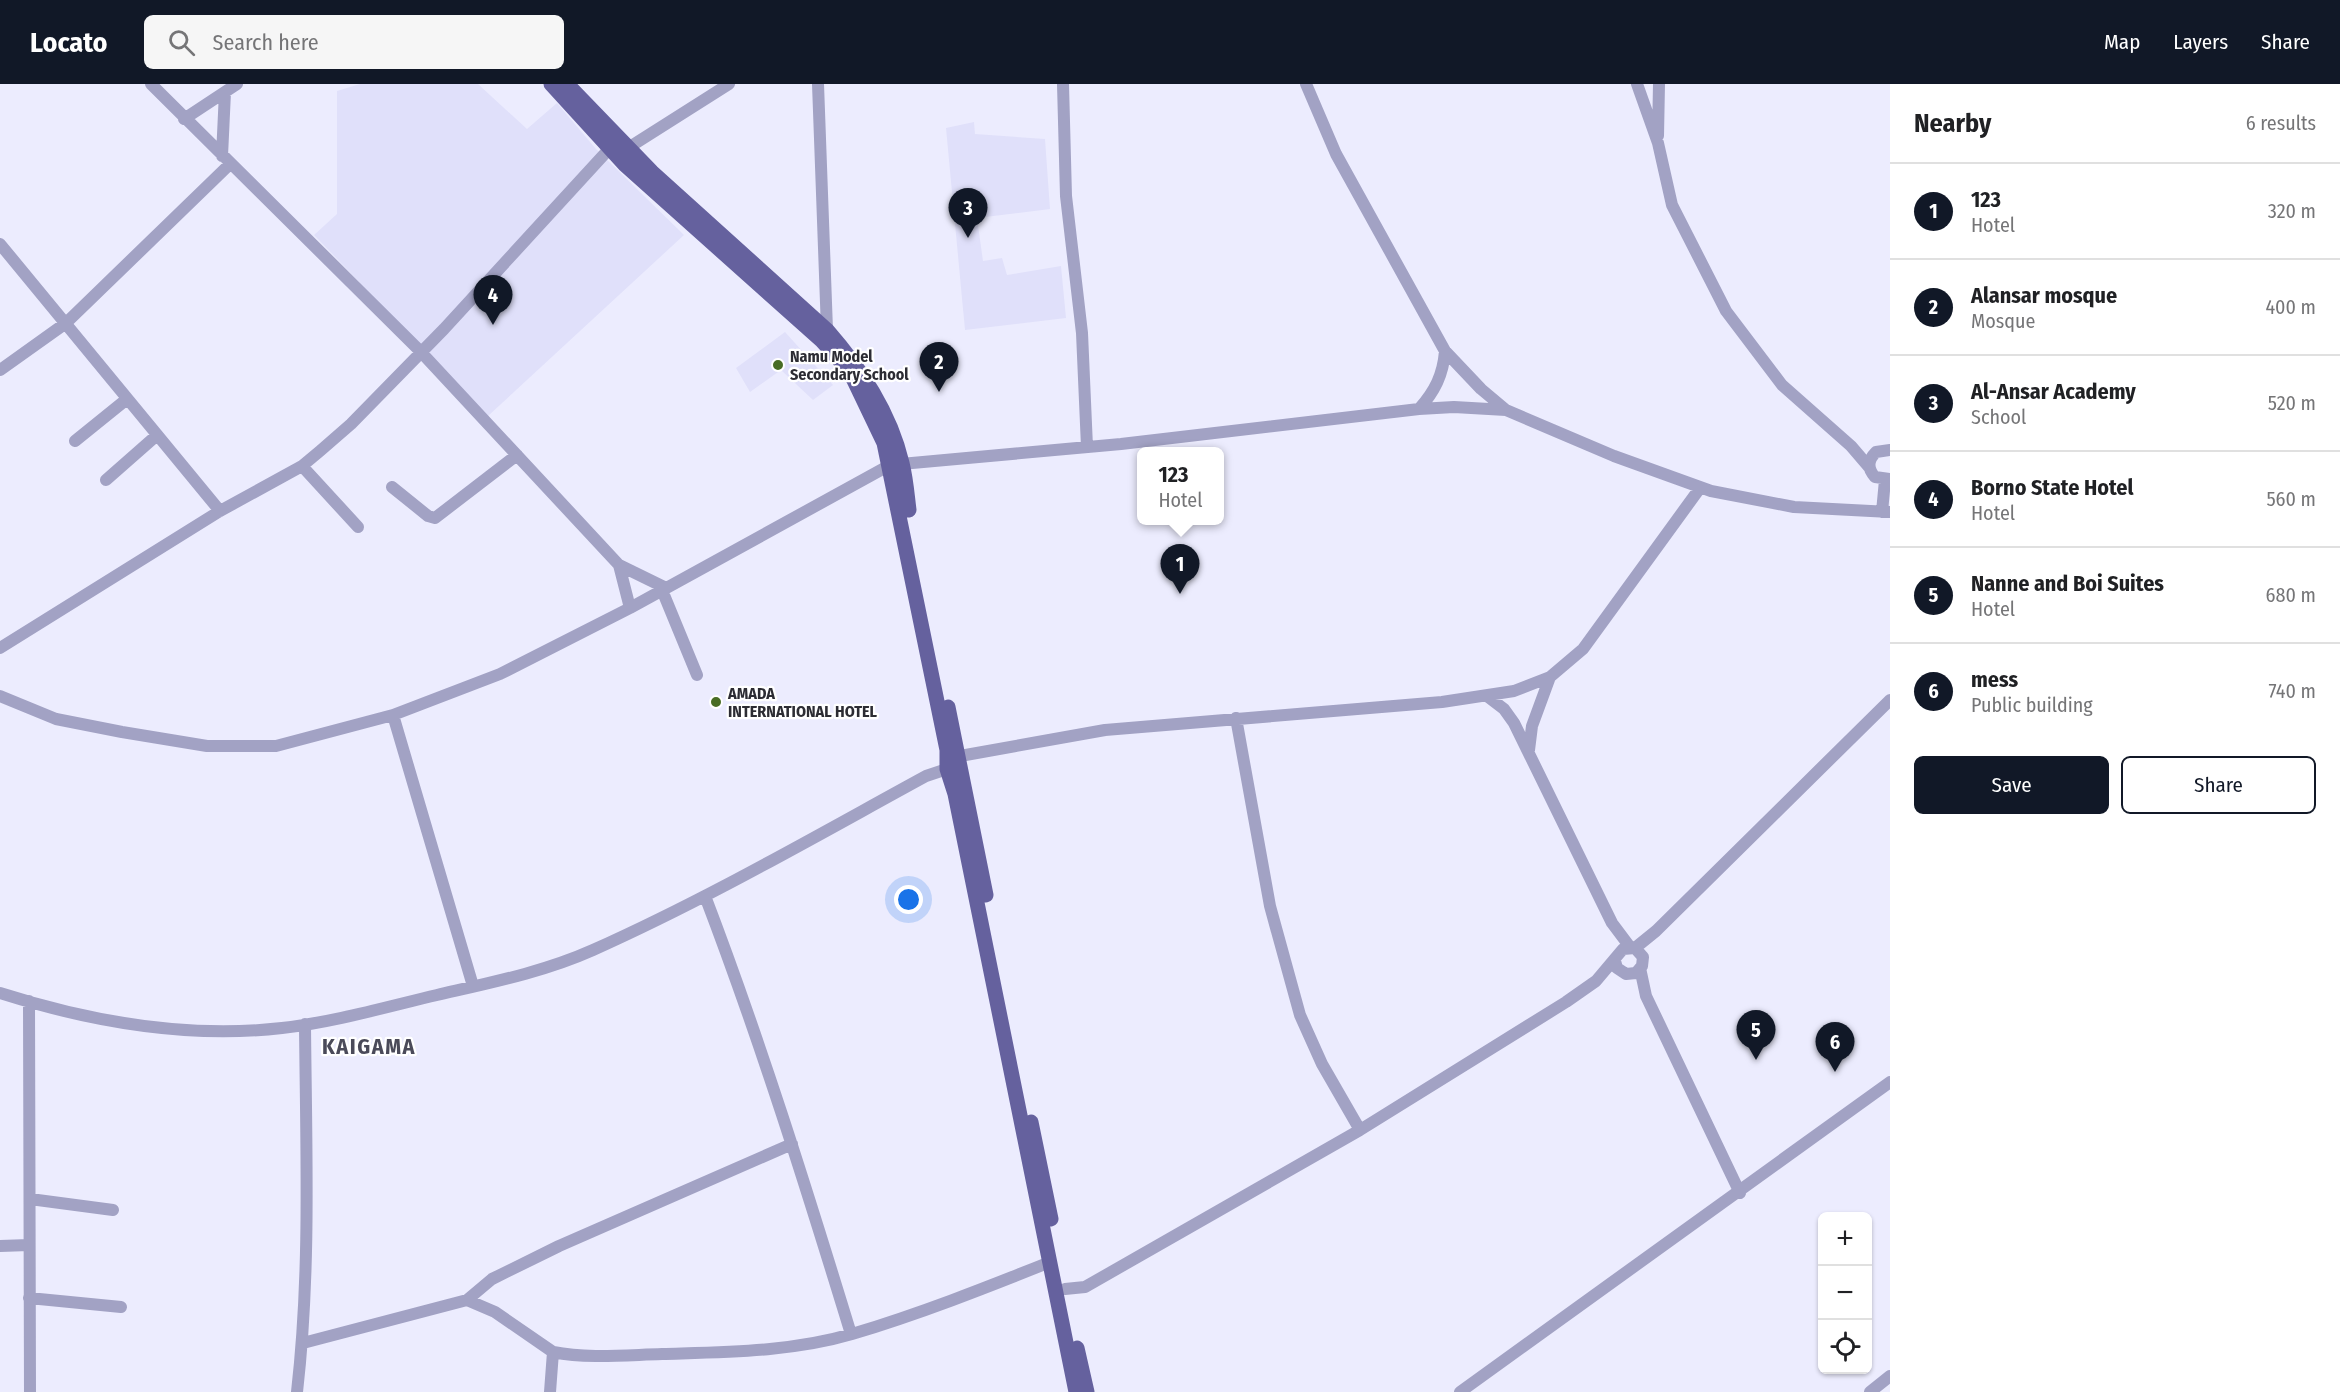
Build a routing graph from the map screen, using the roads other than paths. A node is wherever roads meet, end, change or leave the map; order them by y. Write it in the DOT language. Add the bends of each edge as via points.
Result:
graph roads {
  1 [pos="151,84"];
  2 [pos="237,84"];
  3 [pos="550,84"];
  4 [pos="567,84"];
  5 [pos="729,84"];
  6 [pos="818,84"];
  7 [pos="1063,84"];
  8 [pos="1306,84"];
  9 [pos="1637,84"];
  10 [pos="1659,84"];
  11 [pos="225,92"];
  12 [pos="184,118"];
  13 [pos="1658,143"];
  14 [pos="610,148"];
  15 [pos="628,148"];
  16 [pos="226,160"];
  17 [pos="0,244"];
  18 [pos="66,323"];
  19 [pos="827,330"];
  20 [pos="420,351"];
  21 [pos="1445,351"];
  22 [pos="0,370"];
  23 [pos="127,399"];
  24 [pos="1419,409"];
  25 [pos="1506,410"];
  26 [pos="156,436"];
  27 [pos="75,441"];
  28 [pos="1851,446"];
  29 [pos="1087,447"];
  30 [pos="1885,449"];
  31 [pos="517,455"];
  32 [pos="896,464"];
  33 [pos="302,466"];
  34 [pos="1869,467"];
  35 [pos="106,480"];
  36 [pos="1887,480"];
  37 [pos="392,487"];
  38 [pos="1700,488"];
  39 [pos="220,511"];
  40 [pos="1886,512"];
  41 [pos="358,527"];
  42 [pos="619,565"];
  43 [pos="664,589"];
  44 [pos="630,608"];
  45 [pos="0,648"];
  46 [pos="697,675"];
  47 [pos="1550,677"];
  48 [pos="0,696"];
  49 [pos="1487,696"];
  50 [pos="1890,700"];
  51 [pos="393,715"];
  52 [pos="1236,718"];
  53 [pos="1529,750"];
  54 [pos="960,756"];
  55 [pos="947,769"];
  56 [pos="705,896"];
  57 [pos="1612,923"];
  58 [pos="1637,955"];
  59 [pos="1620,965"];
  60 [pos="473,986"];
  61 [pos="0,993"];
  62 [pos="1646,996"];
  63 [pos="29,1001"];
  64 [pos="305,1024"];
  65 [pos="1890,1082"];
  66 [pos="1360,1130"];
  67 [pos="792,1144"];
  68 [pos="1740,1193"];
  69 [pos="30,1199"];
  70 [pos="113,1210"];
  71 [pos="29,1245"];
  72 [pos="0,1246"];
  73 [pos="1050,1262"];
  74 [pos="1065,1289"];
  75 [pos="29,1298"];
  76 [pos="467,1300"];
  77 [pos="121,1307"];
  78 [pos="851,1334"];
  79 [pos="303,1343"];
  80 [pos="553,1352"];
  81 [pos="1889,1380"];
  82 [pos="30,1392"];
  83 [pos="297,1392"];
  84 [pos="550,1392"];
  85 [pos="1076,1392"];
  86 [pos="1087,1392"];
  87 [pos="1460,1392"];
  88 [pos="1870,1392"];
  1 -- 12 [label="street"];
  2 -- 11 [label="street"];
  3 -- 14 [label="main road"];
  4 -- 15 [label="main road"];
  5 -- 15 [label="street"];
  6 -- 19 [label="street"];
  7 -- 29 [label="street" via="1066,195 1082,333"];
  8 -- 21 [label="street" via="1336,154"];
  9 -- 13 [label="street"];
  10 -- 13 [label="street"];
  11 -- 12 [label="street"];
  11 -- 16 [label="street"];
  12 -- 16 [label="street"];
  13 -- 28 [label="street" via="1672,205 1726,311 1782,385"];
  14 -- 20 [label="street"];
  14 -- 32 [label="main road" via="836,356 850,372"];
  15 -- 19 [label="main road"];
  16 -- 18 [label="street"];
  16 -- 20 [label="street"];
  17 -- 18 [label="street"];
  18 -- 22 [label="street"];
  18 -- 23 [label="street"];
  19 -- 32 [label="main road" via="874,392 889,422"];
  20 -- 31 [label="street"];
  20 -- 33 [label="street" via="351,424"];
  21 -- 24 [label="street" via="1434,392"];
  21 -- 25 [label="street"];
  23 -- 26 [label="street"];
  23 -- 27 [label="street"];
  24 -- 25 [label="street"];
  24 -- 29 [label="street"];
  25 -- 38 [label="street"];
  26 -- 35 [label="street"];
  26 -- 39 [label="street"];
  28 -- 30 [label="street"];
  28 -- 34 [label="street"];
  29 -- 32 [label="street"];
  30 -- 34 [label="street" via="1870,461"];
  31 -- 37 [label="street" via="435,518"];
  31 -- 42 [label="street"];
  32 -- 43 [label="street"];
  32 -- 54 [label="main road"];
  32 -- 55 [label="main road" via="947,750"];
  33 -- 39 [label="street"];
  33 -- 41 [label="street"];
  34 -- 36 [label="street" via="1875,477"];
  36 -- 40 [label="street"];
  38 -- 40 [label="street" via="1794,507"];
  38 -- 47 [label="street" via="1583,649"];
  39 -- 45 [label="street"];
  42 -- 43 [label="street"];
  42 -- 44 [label="street"];
  43 -- 44 [label="street"];
  43 -- 46 [label="street"];
  44 -- 51 [label="street" via="500,674"];
  47 -- 49 [label="street" via="1514,691"];
  47 -- 53 [label="street" via="1532,726"];
  48 -- 51 [label="street" via="56,719 207,746 276,746"];
  49 -- 52 [label="street"];
  49 -- 53 [label="street" via="1504,709"];
  50 -- 58 [label="street" via="1656,931"];
  51 -- 60 [label="street"];
  52 -- 54 [label="street" via="1105,730"];
  52 -- 66 [label="street" via="1270,906 1300,1016"];
  53 -- 57 [label="street"];
  54 -- 74 [label="main road"];
  55 -- 56 [label="street" via="926,776"];
  55 -- 73 [label="main road"];
  56 -- 60 [label="street" via="592,951"];
  56 -- 67 [label="street"];
  57 -- 58 [label="street"];
  57 -- 59 [label="street"];
  58 -- 59 [label="street"];
  58 -- 59 [label="street" via="1636,973"];
  58 -- 62 [label="street"];
  59 -- 62 [label="street"];
  59 -- 66 [label="street"];
  60 -- 64 [label="street"];
  61 -- 63 [label="street"];
  62 -- 68 [label="street"];
  63 -- 64 [label="street" via="111,1022 180,1031 256,1030"];
  63 -- 69 [label="street"];
  64 -- 79 [label="street" via="307,1195"];
  65 -- 68 [label="street"];
  66 -- 74 [label="street" via="1085,1287"];
  67 -- 76 [label="street" via="559,1246 492,1279"];
  67 -- 78 [label="street"];
  68 -- 87 [label="street"];
  69 -- 70 [label="street"];
  69 -- 71 [label="street"];
  71 -- 72 [label="street"];
  71 -- 75 [label="street"];
  73 -- 78 [label="street"];
  73 -- 85 [label="main road"];
  74 -- 86 [label="main road"];
  75 -- 77 [label="street"];
  75 -- 82 [label="street"];
  76 -- 79 [label="street"];
  76 -- 80 [label="street" via="495,1312"];
  78 -- 80 [label="street" via="806,1344 720,1352 592,1356"];
  79 -- 83 [label="street"];
  80 -- 84 [label="street"];
  81 -- 88 [label="street"];
}
